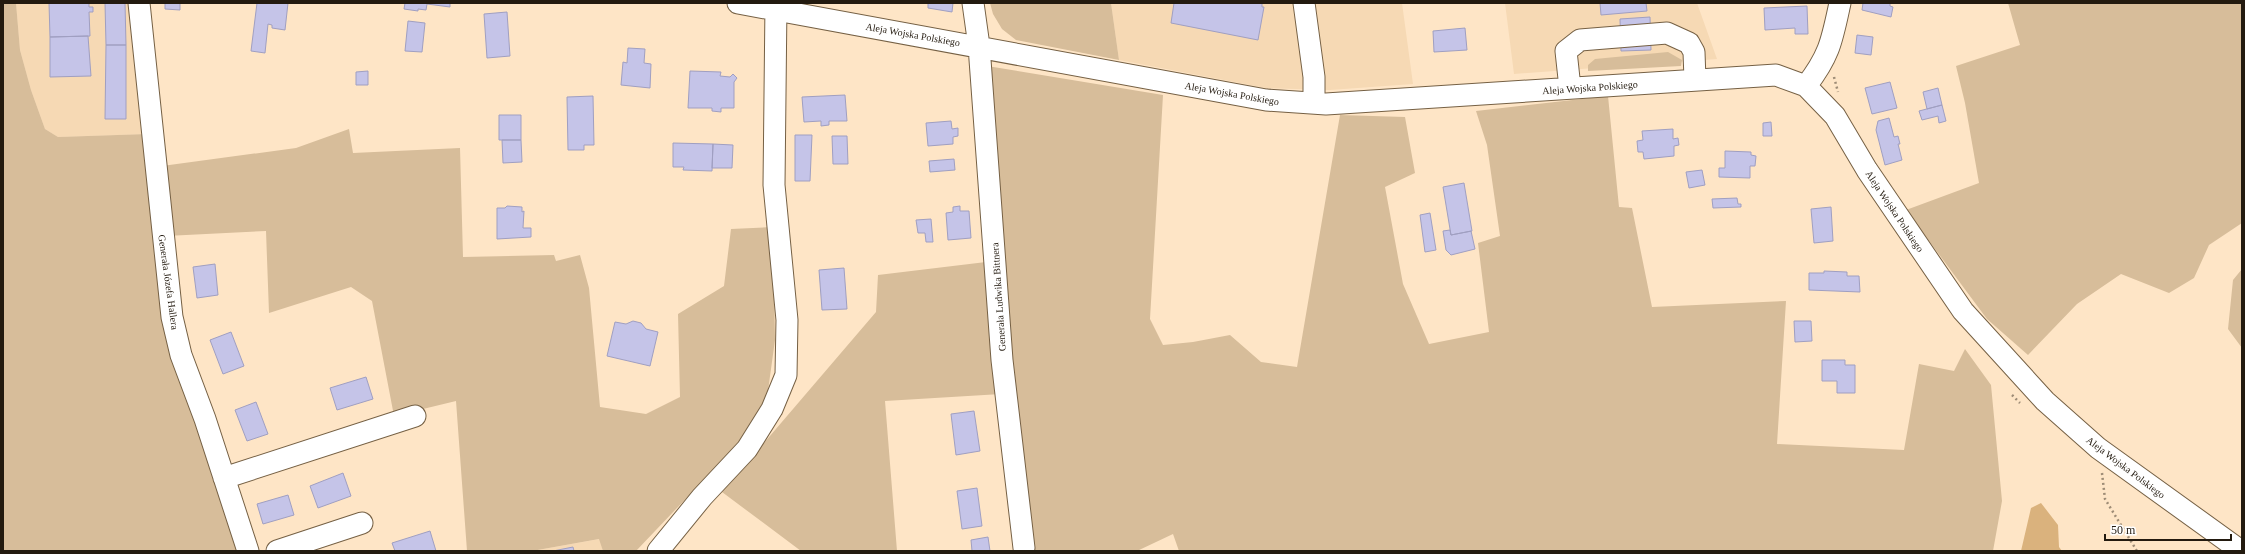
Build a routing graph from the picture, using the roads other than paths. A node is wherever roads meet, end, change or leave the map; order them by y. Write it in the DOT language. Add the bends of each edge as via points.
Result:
graph roads {
  1 [pos="139,3"];
  2 [pos="738,3"];
  3 [pos="973,3"];
  4 [pos="1304,3"];
  5 [pos="1840,3"];
  6 [pos="776,6"];
  7 [pos="979,46"];
  8 [pos="1695,80"];
  9 [pos="1806,86"];
  10 [pos="1570,88"];
  11 [pos="1314,103"];
  12 [pos="415,416"];
  13 [pos="224,478"];
  14 [pos="362,523"];
  15 [pos="1024,548"];
  16 [pos="248,551"];
  17 [pos="277,551"];
  18 [pos="658,551"];
  19 [pos="2241,551"];
  1 -- 13 [label="street, Generała Józefa Hallera" via="172,317 181,355"];
  2 -- 6 [label="street, Aleja Wojska Polskiego"];
  3 -- 7 [label="street, Generała Ludwika Bittnera"];
  4 -- 11 [label="street" via="1314,77"];
  5 -- 9 [label="street" via="1830,49 1820,69"];
  6 -- 7 [label="street, Aleja Wojska Polskiego"];
  6 -- 18 [label="street" via="774,185 787,320 786,375 772,409 747,448 702,497"];
  7 -- 11 [label="street, Aleja Wojska Polskiego" via="1266,100"];
  7 -- 15 [label="street, Generała Ludwika Bittnera" via="1002,360"];
  8 -- 9 [label="street, Aleja Wojska Polskiego" via="1776,75"];
  8 -- 10 [label="street, Aleja Wojska Polskiego"];
  8 -- 10 [label="street" via="1694,52 1689,43 1666,33 1580,40 1566,51"];
  9 -- 19 [label="street, Aleja Wojska Polskiego" via="1835,116 1867,170 1963,311 2045,401 2098,448"];
  10 -- 11 [label="street, Aleja Wojska Polskiego"];
  12 -- 13 [label="street"];
  13 -- 16 [label="street, Generała Józefa Hallera"];
  14 -- 17 [label="street"];
}
